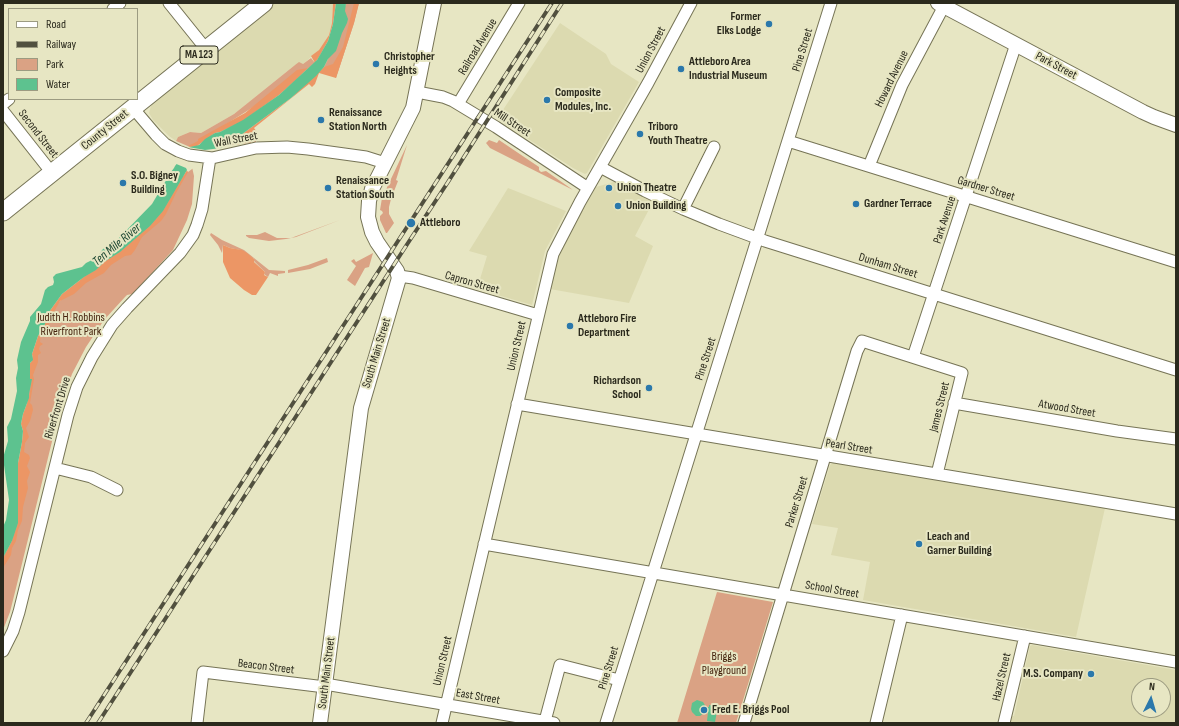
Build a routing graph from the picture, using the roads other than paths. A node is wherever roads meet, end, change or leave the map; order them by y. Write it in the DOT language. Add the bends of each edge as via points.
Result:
graph roads {
  1 [pos="169,3"];
  2 [pos="264,3"];
  3 [pos="434,3"];
  4 [pos="519,3"];
  5 [pos="691,3"];
  6 [pos="832,3"];
  7 [pos="941,5"];
  8 [pos="1016,44"];
  9 [pos="206,49"];
  10 [pos="417,92"];
  11 [pos="458,104"];
  12 [pos="133,108"];
  13 [pos="3,111"];
  14 [pos="1176,124"];
  15 [pos="788,141"];
  16 [pos="714,147"];
  17 [pos="209,158"];
  18 [pos="385,164"];
  19 [pos="600,166"];
  20 [pos="869,166"];
  21 [pos="52,173"];
  22 [pos="588,188"];
  23 [pos="966,197"];
  24 [pos="683,209"];
  25 [pos="3,212"];
  26 [pos="758,239"];
  27 [pos="1176,262"];
  28 [pos="399,276"];
  29 [pos="934,294"];
  30 [pos="538,315"];
  31 [pos="913,357"];
  32 [pos="1176,370"];
  33 [pos="954,403"];
  34 [pos="517,404"];
  35 [pos="696,434"];
  36 [pos="1176,438"];
  37 [pos="825,456"];
  38 [pos="55,468"];
  39 [pos="937,474"];
  40 [pos="117,490"];
  41 [pos="1176,514"];
  42 [pos="484,544"];
  43 [pos="653,572"];
  44 [pos="783,595"];
  45 [pos="902,615"];
  46 [pos="1025,636"];
  47 [pos="3,651"];
  48 [pos="1176,662"];
  49 [pos="619,680"];
  50 [pos="325,686"];
  51 [pos="447,705"];
  52 [pos="549,722"];
  53 [pos="198,723"];
  54 [pos="320,723"];
  55 [pos="442,723"];
  56 [pos="606,723"];
  57 [pos="744,723"];
  58 [pos="876,723"];
  59 [pos="1004,723"];
  1 -- 9 [label="street"];
  2 -- 9 [label="highway, County Street / MA 123"];
  3 -- 10 [label="main road"];
  4 -- 11 [label="street, Railroad Avenue"];
  5 -- 19 [label="street, Union Street"];
  6 -- 15 [label="street, Pine Street"];
  7 -- 8 [label="main road, Park Street"];
  7 -- 20 [label="street, Howard Avenue" via="902,85"];
  8 -- 14 [label="main road, Park Street" via="1148,115"];
  8 -- 23 [label="street, Park Avenue"];
  9 -- 12 [label="highway, County Street / MA 123"];
  10 -- 11 [label="street, Mill Street" via="443,97"];
  10 -- 18 [label="main road" via="412,112"];
  11 -- 22 [label="street, Mill Street"];
  12 -- 17 [label="street, Wall Street" via="158,138 170,147 182,153"];
  12 -- 21 [label="highway, County Street / MA 123"];
  13 -- 21 [label="street, Second Street"];
  15 -- 20 [label="street, Gardner Street"];
  15 -- 26 [label="street, Pine Street"];
  16 -- 24 [label="street"];
  17 -- 18 [label="street, Wall Street" via="256,148 287,147 366,157"];
  17 -- 38 [label="street, Riverfront Drive" via="202,209 195,230 180,253 119,317 92,357 69,408"];
  18 -- 28 [label="main road" via="370,195 368,220 377,242"];
  19 -- 22 [label="street, Union Street"];
  19 -- 24 [label="street, Dunham Street"];
  20 -- 23 [label="street, Gardner Street"];
  21 -- 25 [label="highway, County Street / MA 123"];
  22 -- 30 [label="street, Union Street" via="554,252"];
  23 -- 27 [label="street, Gardner Street"];
  23 -- 29 [label="street, Park Avenue"];
  24 -- 26 [label="street, Dunham Street"];
  26 -- 29 [label="street, Dunham Street"];
  26 -- 35 [label="street, Pine Street"];
  28 -- 30 [label="street, Capron Street"];
  28 -- 50 [label="main road, South Main Street" via="361,408"];
  29 -- 31 [label="street, Park Avenue"];
  29 -- 32 [label="street, Dunham Street"];
  30 -- 34 [label="street, Union Street"];
  31 -- 33 [label="street, James Street" via="962,372"];
  31 -- 37 [label="street, Parker Street" via="862,341"];
  33 -- 36 [label="street, Atwood Street" via="1117,431"];
  33 -- 39 [label="street, James Street"];
  34 -- 35 [label="street, Pearl Street"];
  34 -- 42 [label="street, Union Street"];
  35 -- 37 [label="street, Pearl Street"];
  35 -- 43 [label="street, Pine Street"];
  37 -- 39 [label="street, Pearl Street"];
  37 -- 44 [label="street, Parker Street"];
  38 -- 40 [label="street" via="91,477"];
  38 -- 47 [label="street, Riverfront Drive" via="21,606"];
  39 -- 41 [label="street, Pearl Street"];
  42 -- 43 [label="street, School Street"];
  42 -- 51 [label="street, Union Street"];
  43 -- 44 [label="street, School Street"];
  43 -- 49 [label="street, Pine Street"];
  44 -- 45 [label="street, School Street"];
  44 -- 57 [label="street, Parker Street"];
  45 -- 46 [label="street, School Street"];
  45 -- 58 [label="street"];
  46 -- 48 [label="street, School Street"];
  46 -- 59 [label="street, Hazel Street"];
  49 -- 52 [label="street" via="560,665"];
  49 -- 56 [label="street, Pine Street"];
  50 -- 51 [label="street, East Street"];
  50 -- 53 [label="street, Beacon Street" via="203,672"];
  50 -- 54 [label="main road, South Main Street"];
  51 -- 52 [label="street, East Street"];
  51 -- 55 [label="street, Union Street"];
}
